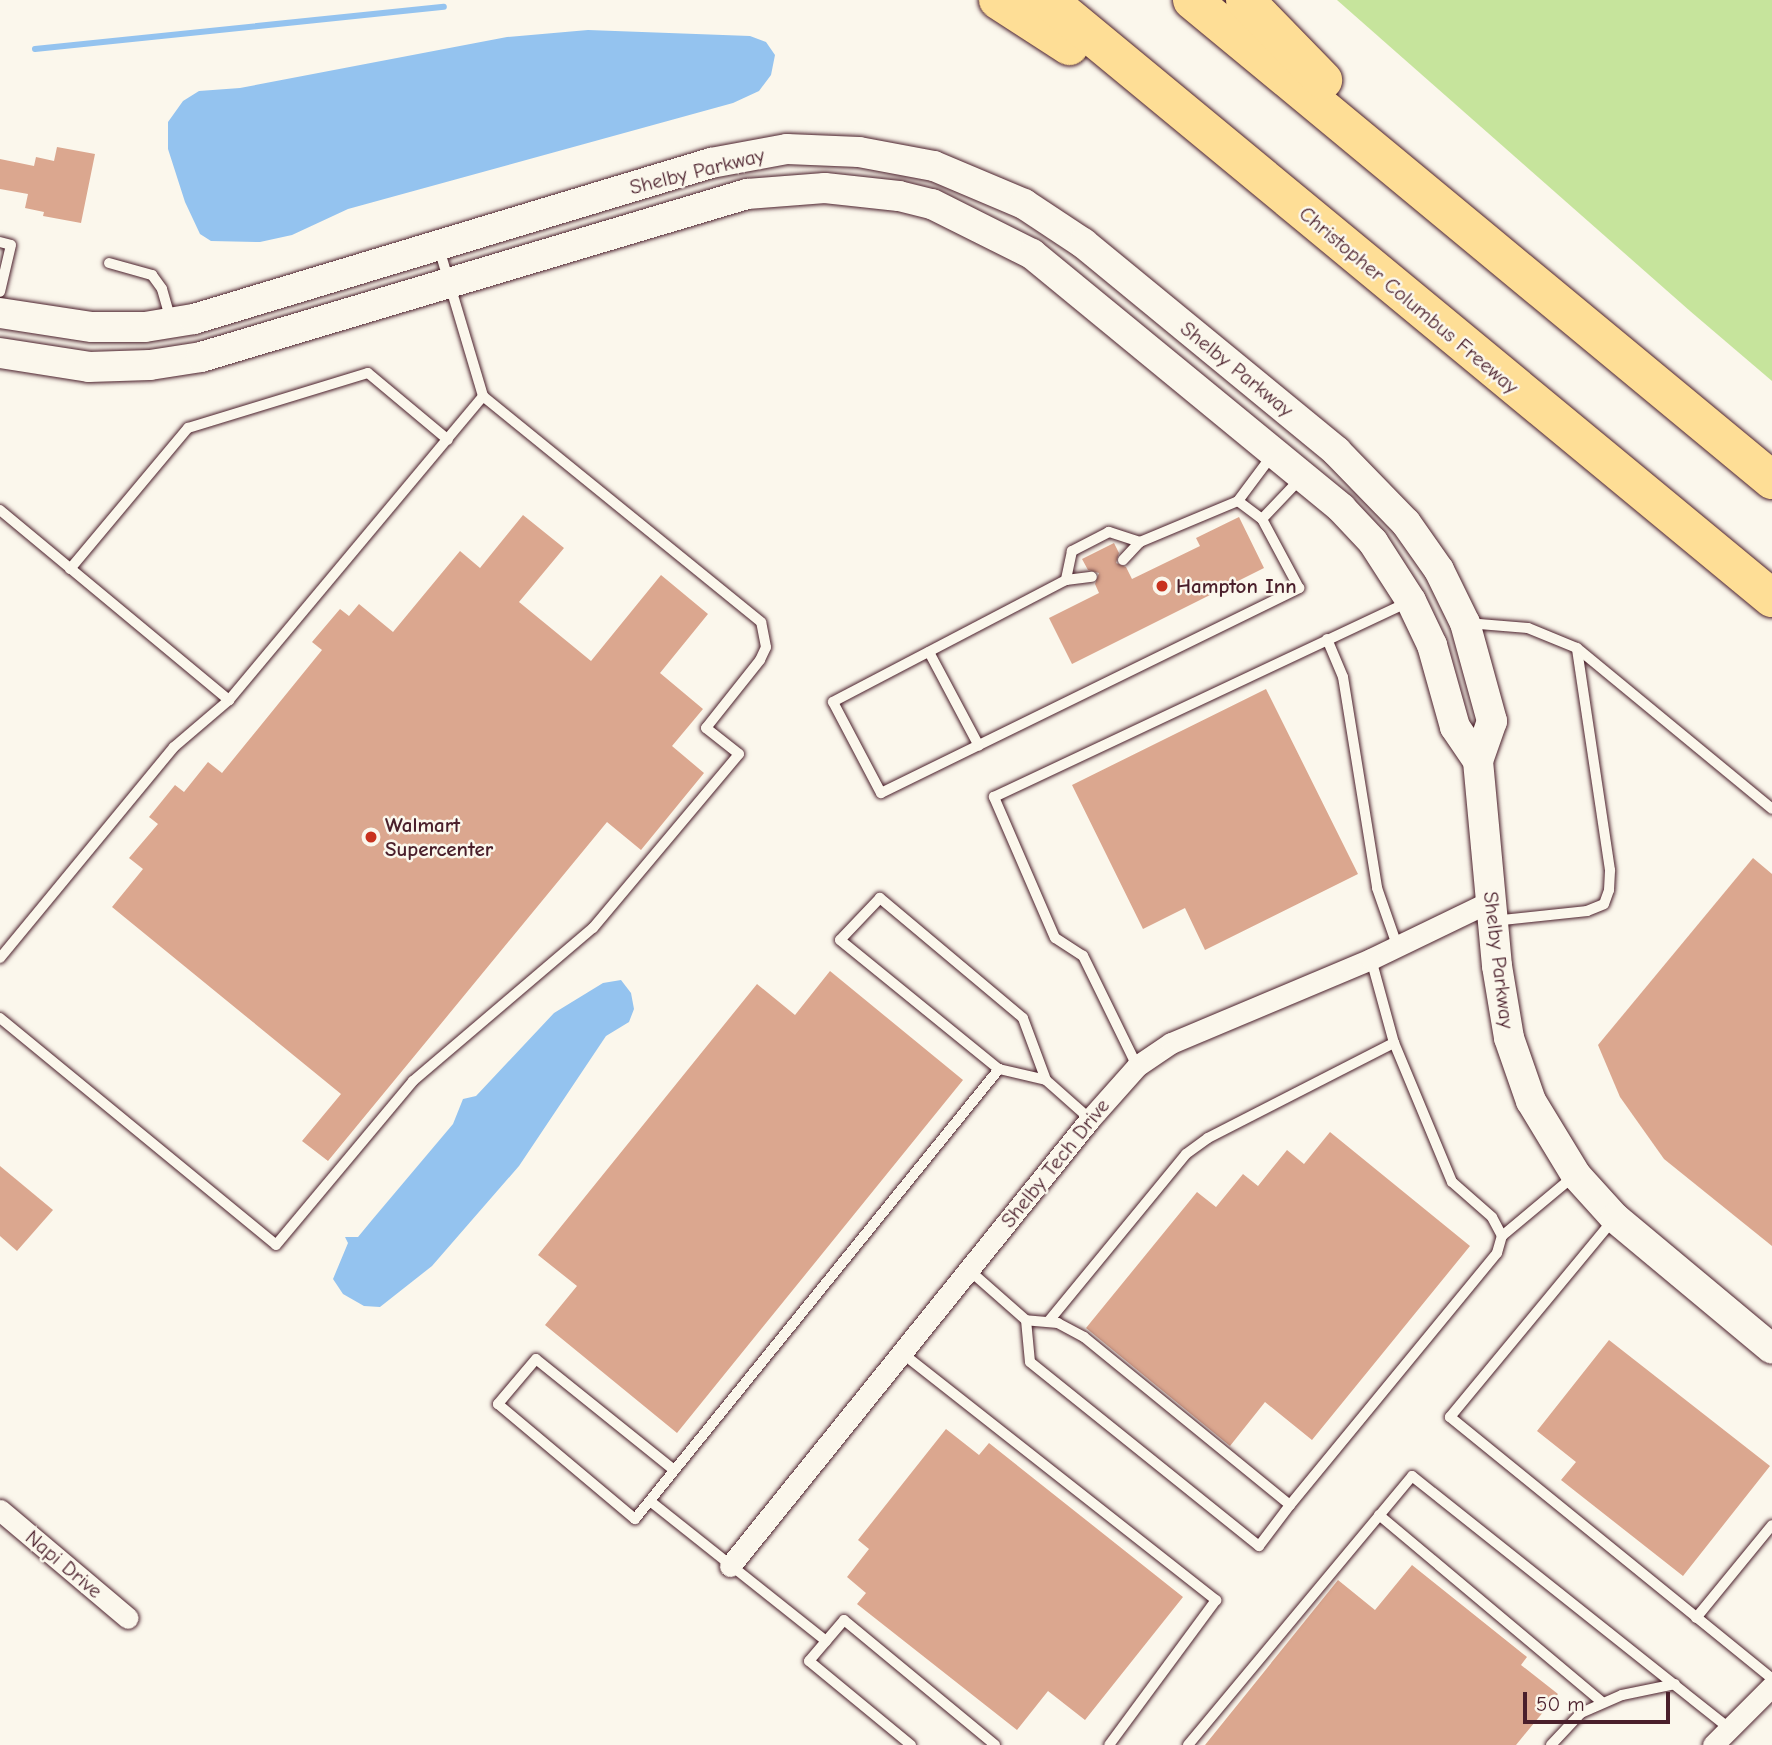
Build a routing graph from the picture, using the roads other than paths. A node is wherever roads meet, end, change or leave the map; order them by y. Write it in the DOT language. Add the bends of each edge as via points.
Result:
graph roads {
  1 [pos="998,0"];
  2 [pos="1048,0"];
  3 [pos="1192,0"];
  4 [pos="1245,0"];
  5 [pos="1441,202"];
  6 [pos="1315,222"];
  7 [pos="0,242"];
  8 [pos="438,245"];
  9 [pos="109,263"];
  10 [pos="344,274"];
  11 [pos="450,282"];
  12 [pos="0,292"];
  13 [pos="0,313"];
  14 [pos="330,320"];
  15 [pos="41,322"];
  16 [pos="171,323"];
  17 [pos="0,346"];
  18 [pos="0,353"];
  19 [pos="483,396"];
  20 [pos="448,440"];
  21 [pos="1275,452"];
  22 [pos="1304,475"];
  23 [pos="1772,480"];
  24 [pos="1238,501"];
  25 [pos="0,510"];
  26 [pos="1262,519"];
  27 [pos="1406,523"];
  28 [pos="1360,527"];
  29 [pos="1140,542"];
  30 [pos="1123,560"];
  31 [pos="71,569"];
  32 [pos="1092,577"];
  33 [pos="1066,580"];
  34 [pos="1772,598"];
  35 [pos="1411,601"];
  36 [pos="1465,623"];
  37 [pos="1327,639"];
  38 [pos="1577,648"];
  39 [pos="929,652"];
  40 [pos="229,701"];
  41 [pos="979,746"];
  42 [pos="1478,761"];
  43 [pos="1772,809"];
  44 [pos="1492,911"];
  45 [pos="1397,945"];
  46 [pos="0,958"];
  47 [pos="1371,959"];
  48 [pos="0,1018"];
  49 [pos="1394,1043"];
  50 [pos="1137,1066"];
  51 [pos="999,1069"];
  52 [pos="1046,1080"];
  53 [pos="1090,1119"];
  54 [pos="1576,1175"];
  55 [pos="1615,1218"];
  56 [pos="1502,1236"];
  57 [pos="969,1269"];
  58 [pos="1026,1320"];
  59 [pos="1048,1322"];
  60 [pos="1769,1340"];
  61 [pos="902,1353"];
  62 [pos="674,1470"];
  63 [pos="650,1501"];
  64 [pos="1290,1505"];
  65 [pos="0,1510"];
  66 [pos="1379,1515"];
  67 [pos="1772,1525"];
  68 [pos="730,1566"];
  69 [pos="128,1618"];
  70 [pos="1696,1618"];
  71 [pos="826,1642"];
  72 [pos="1772,1679"];
  73 [pos="1675,1684"];
  74 [pos="1772,1686"];
  75 [pos="1603,1703"];
  76 [pos="1728,1727"];
  77 [pos="911,1745"];
  78 [pos="995,1745"];
  79 [pos="1109,1745"];
  80 [pos="1188,1745"];
  81 [pos="1551,1745"];
  82 [pos="1713,1745"];
  1 -- 6 [label="highway" via="1020,11"];
  2 -- 6 [label="highway, Christopher Columbus Freeway"];
  3 -- 5 [label="highway"];
  4 -- 5 [label="highway"];
  5 -- 23 [label="highway"];
  6 -- 34 [label="highway, Christopher Columbus Freeway"];
  7 -- 12 [label="lane" via="11,245"];
  8 -- 10 [label="street, Shelby Parkway"];
  8 -- 11 [label="lane"];
  8 -- 27 [label="street, Shelby Parkway" via="752,154 787,149 859,152 934,166 996,189 1083,243 1308,427 1364,476"];
  9 -- 16 [label="lane" via="152,275 162,289"];
  10 -- 14 [label="street" via="347,297"];
  10 -- 16 [label="street, Shelby Parkway"];
  11 -- 14 [label="street, Shelby Parkway"];
  11 -- 19 [label="lane"];
  11 -- 21 [label="street, Shelby Parkway" via="747,194 825,188 899,196 964,216 1032,254"];
  13 -- 15 [label="street, Shelby Parkway"];
  14 -- 18 [label="street, Shelby Parkway" via="212,354 150,365 89,368"];
  15 -- 16 [label="street, Shelby Parkway" via="123,328"];
  15 -- 17 [label="street" via="8,334"];
  19 -- 20 [label="lane"];
  19 -- 48 [label="lane" via="761,622 766,647 760,660 706,728 739,754 593,928 413,1081 276,1245"];
  20 -- 31 [label="lane" via="368,373 188,428"];
  20 -- 40 [label="lane"];
  21 -- 22 [label="street, Shelby Parkway"];
  21 -- 24 [label="lane"];
  22 -- 26 [label="lane"];
  22 -- 28 [label="street, Shelby Parkway"];
  24 -- 26 [label="lane"];
  24 -- 29 [label="lane"];
  25 -- 31 [label="lane"];
  26 -- 41 [label="lane" via="1299,588"];
  27 -- 28 [label="street" via="1387,536"];
  27 -- 36 [label="street, Shelby Parkway" via="1439,570"];
  28 -- 35 [label="street, Shelby Parkway"];
  29 -- 30 [label="lane"];
  29 -- 33 [label="lane" via="1109,531 1072,551"];
  31 -- 40 [label="lane"];
  32 -- 33 [label="lane"];
  33 -- 39 [label="lane"];
  35 -- 37 [label="lane"];
  35 -- 42 [label="street, Shelby Parkway" via="1432,645 1455,727"];
  36 -- 38 [label="lane" via="1528,628"];
  36 -- 42 [label="street, Shelby Parkway" via="1492,721"];
  37 -- 45 [label="lane" via="1343,677 1377,888"];
  37 -- 50 [label="lane" via="994,797 1055,939 1083,956"];
  38 -- 43 [label="lane"];
  38 -- 44 [label="lane" via="1610,870 1609,890 1604,904 1587,911"];
  39 -- 41 [label="lane"];
  39 -- 41 [label="lane" via="833,702 881,793"];
  40 -- 46 [label="lane" via="174,747"];
  42 -- 44 [label="street, Shelby Parkway"];
  44 -- 45 [label="street, Shelby Tech Drive"];
  44 -- 54 [label="street, Shelby Parkway" via="1502,1009 1518,1069 1545,1127"];
  45 -- 47 [label="street, Shelby Tech Drive"];
  47 -- 49 [label="lane"];
  47 -- 50 [label="street, Shelby Tech Drive" via="1171,1043"];
  49 -- 56 [label="lane" via="1452,1182 1492,1217"];
  49 -- 59 [label="lane" via="1186,1154"];
  50 -- 53 [label="street, Shelby Tech Drive"];
  51 -- 52 [label="lane"];
  51 -- 52 [label="lane" via="840,940 880,898 1023,1018"];
  51 -- 62 [label="lane"];
  52 -- 53 [label="lane"];
  53 -- 57 [label="street, Shelby Tech Drive"];
  54 -- 55 [label="street, Shelby Parkway"];
  54 -- 56 [label="lane"];
  55 -- 60 [label="street, Shelby Parkway"];
  55 -- 70 [label="lane" via="1450,1417"];
  56 -- 64 [label="lane" via="1497,1253"];
  57 -- 58 [label="lane"];
  57 -- 61 [label="street, Shelby Tech Drive"];
  58 -- 59 [label="lane"];
  58 -- 64 [label="lane" via="1030,1362 1259,1546"];
  59 -- 64 [label="lane" via="1084,1337"];
  61 -- 68 [label="street, Shelby Tech Drive"];
  61 -- 79 [label="lane" via="1216,1600"];
  62 -- 63 [label="lane"];
  62 -- 63 [label="lane" via="536,1359 498,1404 635,1519"];
  63 -- 68 [label="lane"];
  65 -- 69 [label="street, Napi Drive"];
  66 -- 73 [label="lane" via="1412,1476"];
  66 -- 75 [label="lane"];
  66 -- 80 [label="lane"];
  67 -- 70 [label="lane"];
  68 -- 71 [label="lane"];
  70 -- 72 [label="lane"];
  71 -- 77 [label="lane" via="809,1661"];
  71 -- 78 [label="lane" via="844,1620"];
  73 -- 75 [label="lane"];
  73 -- 76 [label="lane"];
  74 -- 76 [label="street"];
  75 -- 81 [label="lane" via="1581,1713"];
  76 -- 82 [label="street"];
}
